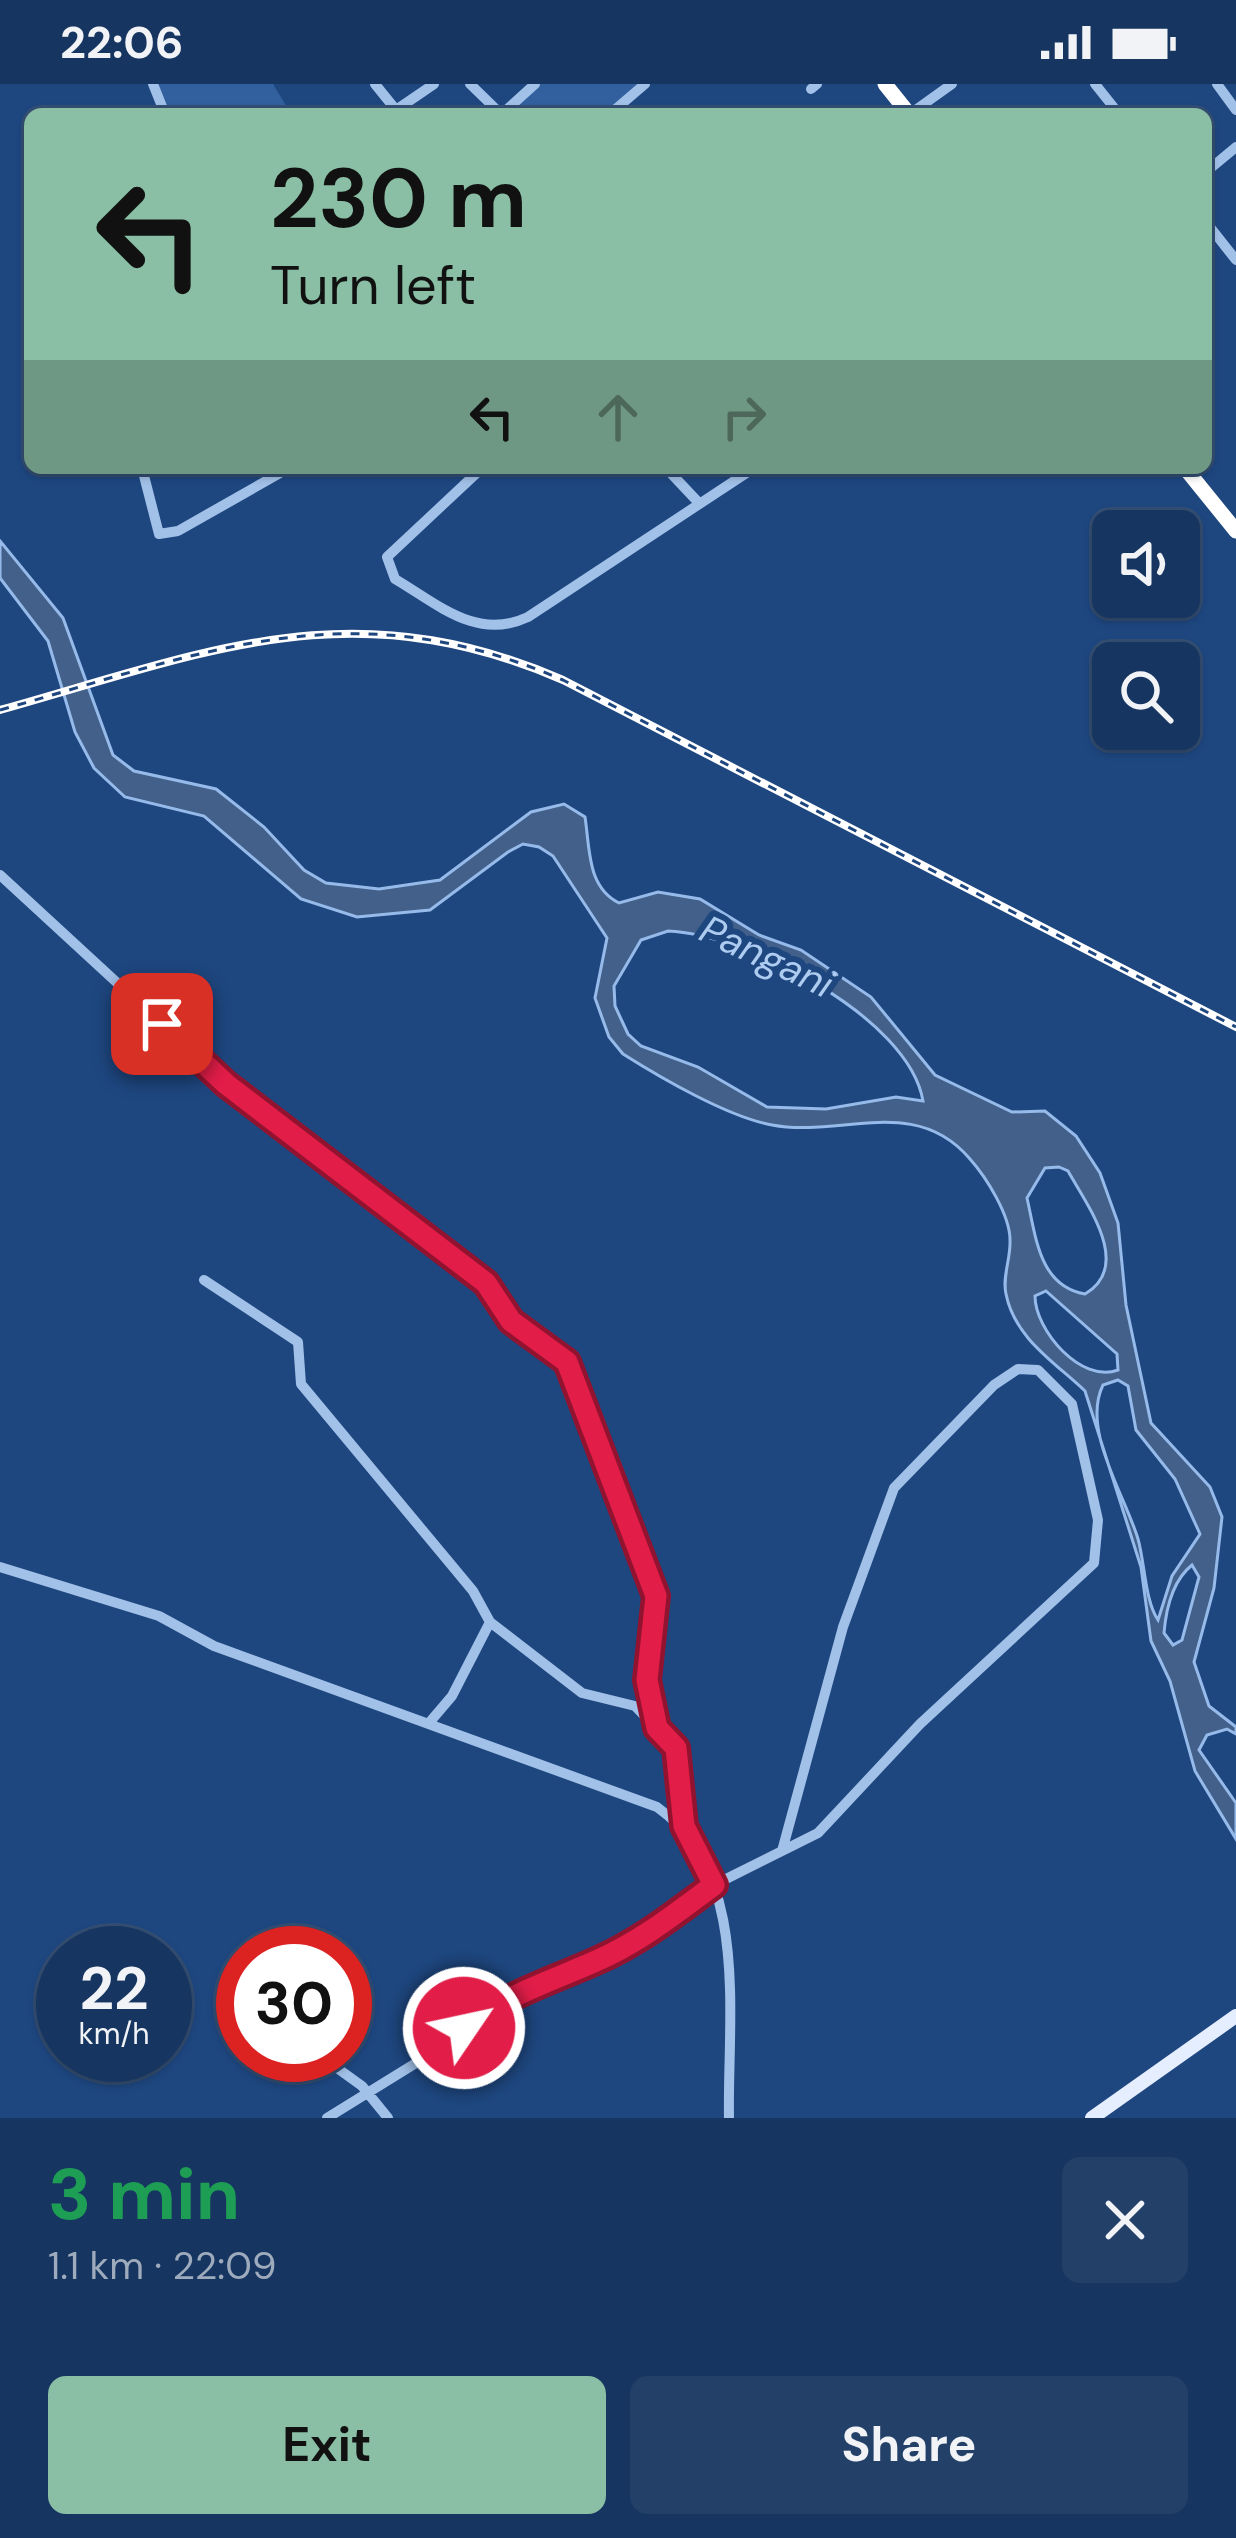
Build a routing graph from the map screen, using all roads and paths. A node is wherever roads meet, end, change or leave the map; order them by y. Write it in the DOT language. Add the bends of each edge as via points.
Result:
graph roads {
  1 [pos="375,84"];
  2 [pos="434,84"];
  3 [pos="470,84"];
  4 [pos="535,84"];
  5 [pos="645,84"];
  6 [pos="885,84"];
  7 [pos="952,84"];
  8 [pos="1095,84"];
  9 [pos="1217,84"];
  10 [pos="394,108"];
  11 [pos="399,108"];
  12 [pos="495,108"];
  13 [pos="508,108"];
  14 [pos="617,108"];
  15 [pos="904,108"];
  16 [pos="918,108"];
  17 [pos="1115,108"];
  18 [pos="1236,110"];
  19 [pos="1236,148"];
  20 [pos="1212,167"];
  21 [pos="1212,230"];
  22 [pos="1236,260"];
  23 [pos="144,474"];
  24 [pos="279,474"];
  25 [pos="476,474"];
  26 [pos="672,474"];
  27 [pos="744,474"];
  28 [pos="1190,474"];
  29 [pos="698,502"];
  30 [pos="1236,531"];
  31 [pos="0,875"];
  32 [pos="205,1280"];
  33 [pos="0,1567"];
  34 [pos="490,1622"];
  35 [pos="429,1723"];
  36 [pos="657,1728"];
  37 [pos="684,1826"];
  38 [pos="782,1851"];
  39 [pos="714,1885"];
  40 [pos="1236,2016"];
  41 [pos="353,2082"];
  42 [pos="368,2094"];
  43 [pos="327,2118"];
  44 [pos="388,2118"];
  45 [pos="729,2118"];
  46 [pos="1092,2118"];
  1 -- 10 [label="street"];
  2 -- 11 [label="street"];
  3 -- 12 [label="street"];
  4 -- 13 [label="street"];
  5 -- 14 [label="street"];
  6 -- 15 [label="highway"];
  7 -- 16 [label="street"];
  8 -- 17 [label="street"];
  9 -- 18 [label="street"];
  19 -- 20 [label="street"];
  21 -- 22 [label="street"];
  23 -- 24 [label="street" via="159,534"];
  25 -- 29 [label="street" via="387,557 395,579 484,628 528,617"];
  26 -- 29 [label="street"];
  27 -- 29 [label="street"];
  28 -- 30 [label="highway"];
  31 -- 36 [label="street" via="226,1084 486,1283 511,1321 567,1362 656,1596 647,1680"];
  32 -- 34 [label="street" via="298,1342 302,1384"];
  33 -- 35 [label="street" via="159,1616 274,1670"];
  34 -- 35 [label="street"];
  34 -- 36 [label="street" via="582,1693 635,1706"];
  35 -- 37 [label="street" via="657,1807"];
  36 -- 37 [label="street" via="676,1748"];
  37 -- 39 [label="street"];
  38 -- 38 [label="street" via="818,1833 920,1724 1094,1563 1098,1520 1072,1404 1038,1370 1018,1369 994,1384 894,1488 843,1627"];
  38 -- 39 [label="street"];
  39 -- 42 [label="street" via="646,1936 490,2007"];
  39 -- 45 [label="street" via="730,1972"];
  40 -- 46 [label="main road"];
  41 -- 42 [label="street"];
  42 -- 43 [label="street"];
  42 -- 44 [label="street"];
}
